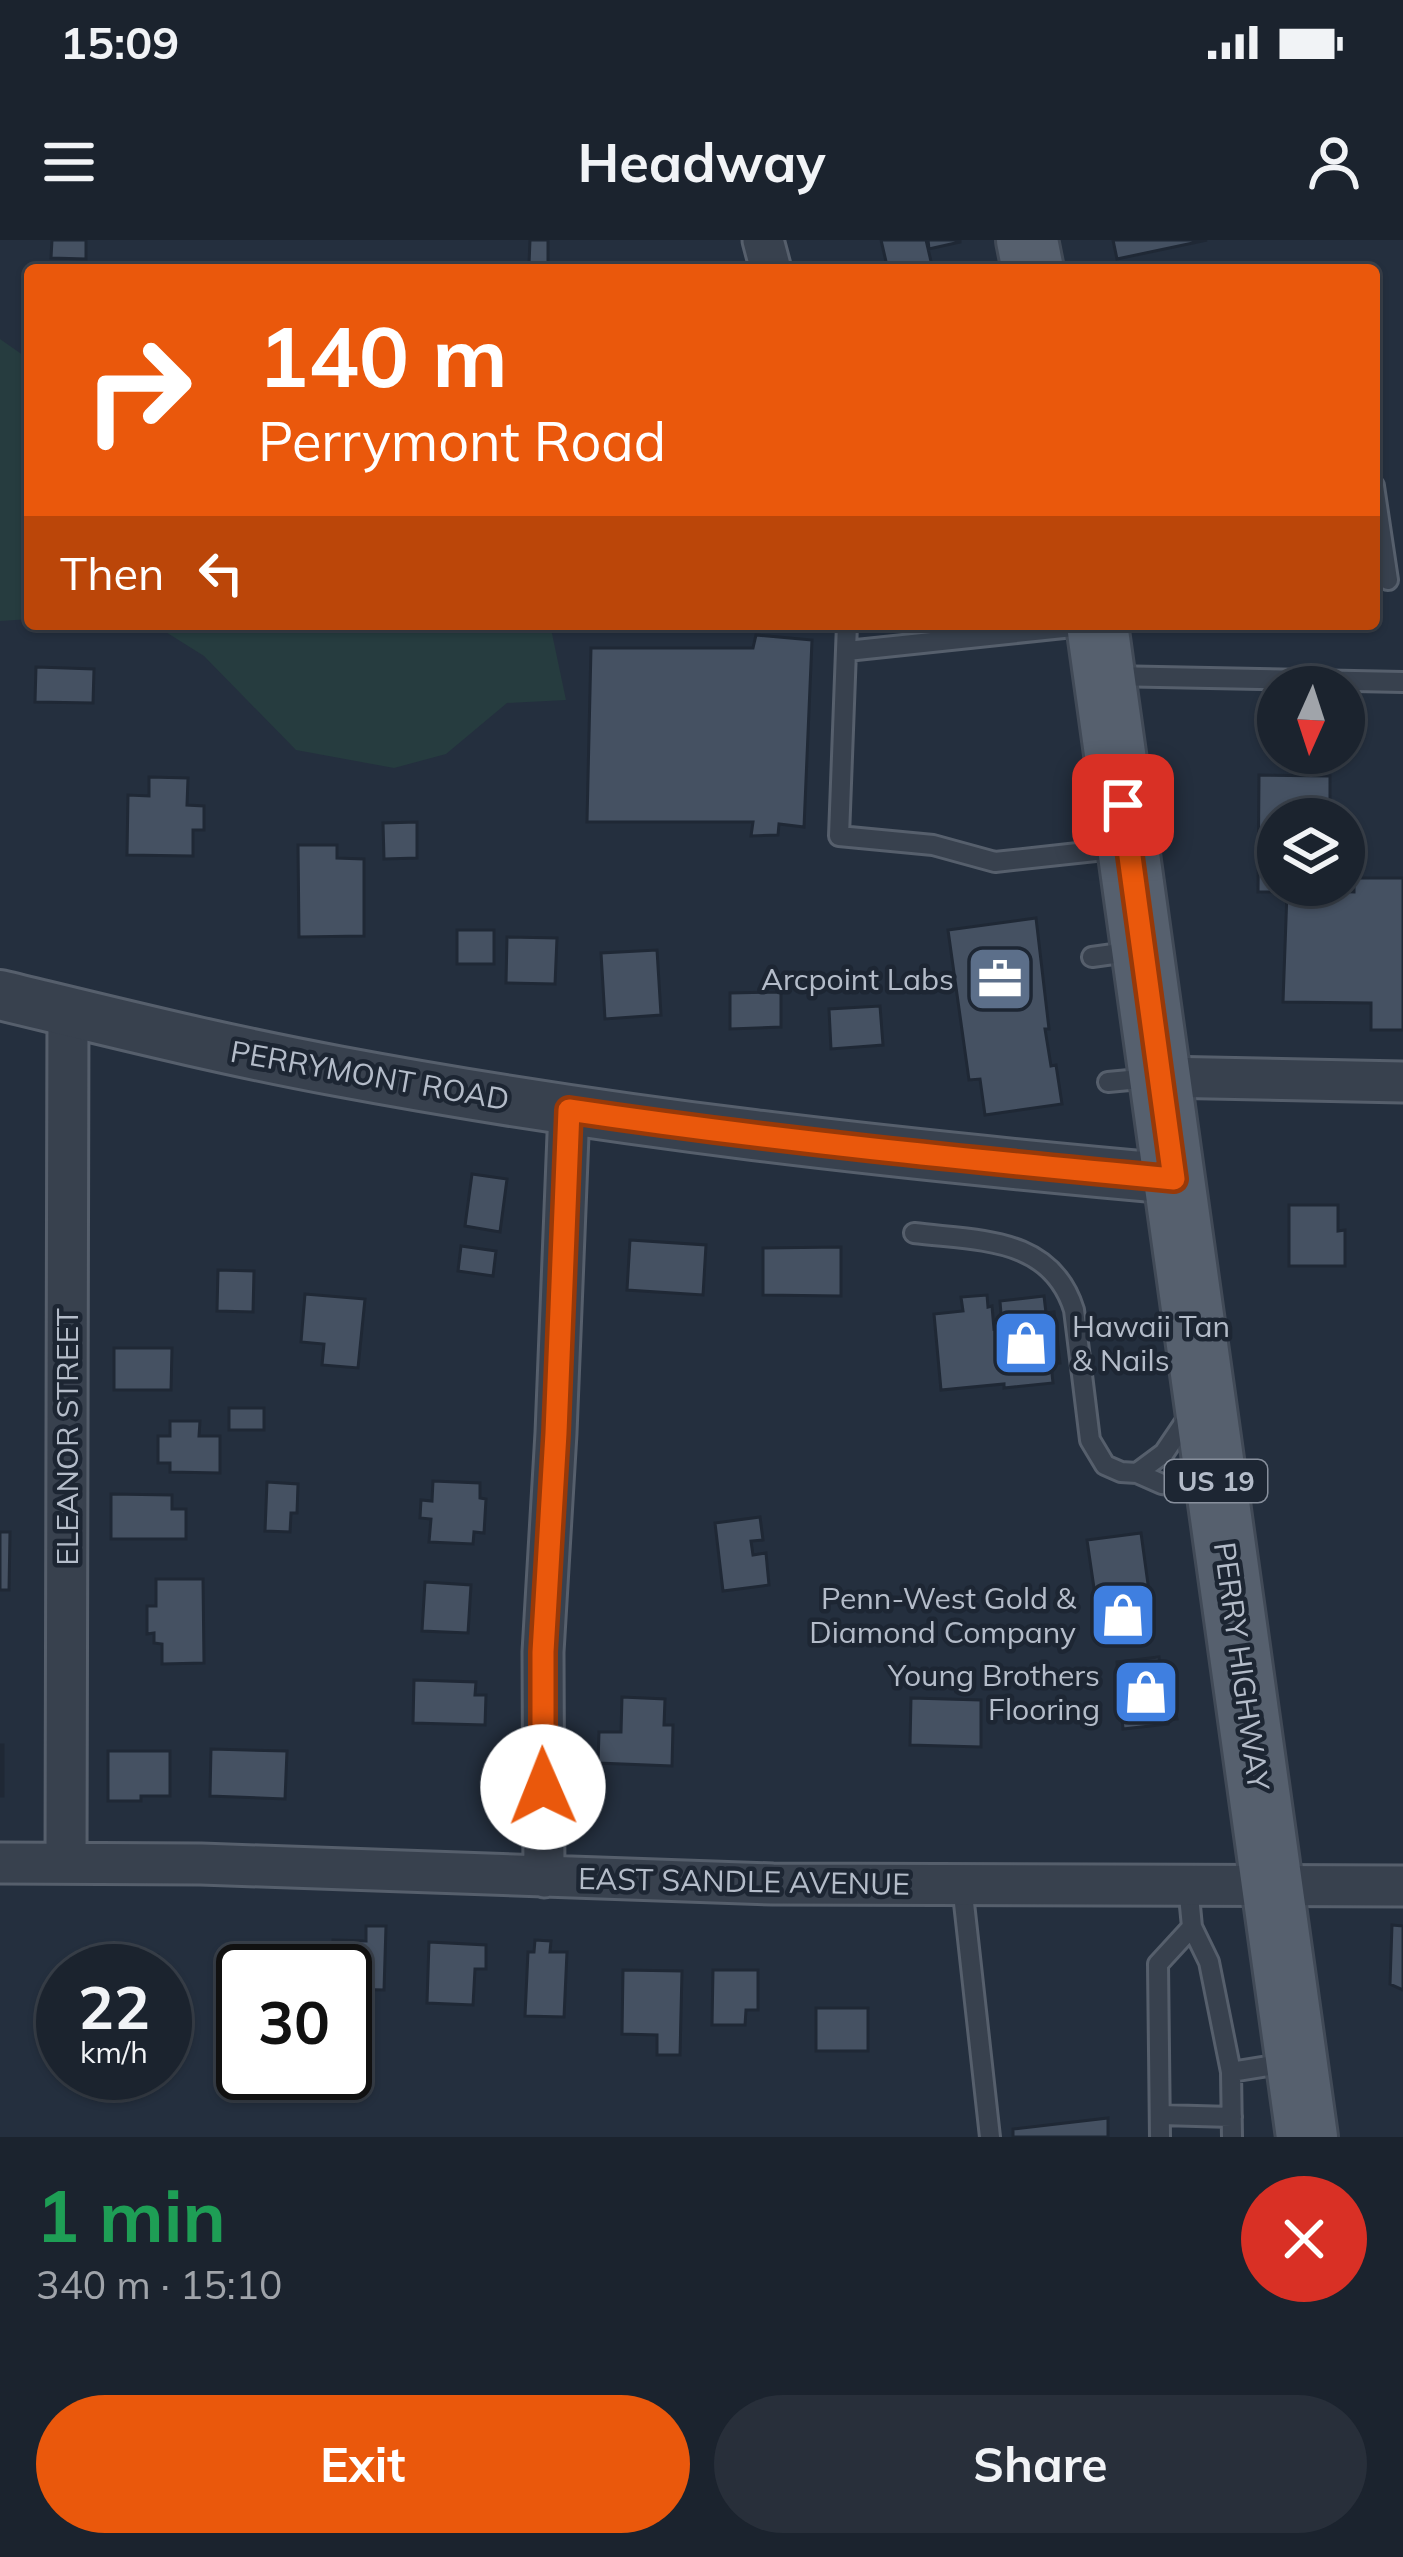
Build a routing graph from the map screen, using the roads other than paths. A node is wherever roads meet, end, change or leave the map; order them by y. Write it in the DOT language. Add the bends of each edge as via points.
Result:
graph roads {
  1 [pos="1380,526"];
  2 [pos="1388,580"];
  3 [pos="847,630"];
  4 [pos="1099,642"];
  5 [pos="847,651"];
  6 [pos="1403,682"];
  7 [pos="1129,848"];
  8 [pos="0,995"];
  9 [pos="68,1011"];
  10 [pos="1134,1079"];
  11 [pos="1403,1082"];
  12 [pos="569,1110"];
  13 [pos="1174,1179"];
  14 [pos="914,1233"];
  15 [pos="1203,1381"];
  16 [pos="1137,1473"];
  17 [pos="1218,1491"];
  18 [pos="66,1862"];
  19 [pos="0,1863"];
  20 [pos="544,1877"];
  21 [pos="962,1885"];
  22 [pos="1272,1885"];
  23 [pos="1188,1886"];
  24 [pos="1403,1886"];
  25 [pos="1192,1928"];
  26 [pos="1297,2062"];
  27 [pos="1231,2072"];
  28 [pos="1161,2115"];
  29 [pos="1232,2127"];
  30 [pos="990,2137"];
  31 [pos="1160,2137"];
  32 [pos="1307,2137"];
  1 -- 2 [label="lane"];
  3 -- 5 [label="lane"];
  4 -- 5 [label="lane"];
  4 -- 6 [label="lane"];
  4 -- 7 [label="main road, PERRY HIGHWAY / US 19"];
  5 -- 7 [label="lane" via="839,836 933,845 995,862"];
  7 -- 10 [label="main road, PERRY HIGHWAY / US 19" via="1118,953"];
  8 -- 9 [label="street, PERRYMONT ROAD"];
  9 -- 12 [label="street, PERRYMONT ROAD" via="310,1066"];
  9 -- 18 [label="street, ELEANOR STREET"];
  10 -- 11 [label="street"];
  10 -- 13 [label="main road, PERRY HIGHWAY / US 19"];
  12 -- 13 [label="street, PERRYMONT ROAD"];
  12 -- 20 [label="street" via="543,1652"];
  13 -- 15 [label="main road, PERRY HIGHWAY / US 19"];
  14 -- 16 [label="lane" via="1003,1245 1047,1264 1074,1310 1090,1440 1105,1465"];
  15 -- 16 [label="lane" via="1174,1441"];
  15 -- 17 [label="main road, PERRY HIGHWAY / US 19"];
  16 -- 17 [label="lane"];
  17 -- 22 [label="main road, PERRY HIGHWAY / US 19"];
  18 -- 19 [label="street, EAST SANDLE AVENUE"];
  18 -- 20 [label="street, EAST SANDLE AVENUE"];
  20 -- 21 [label="street, EAST SANDLE AVENUE"];
  21 -- 23 [label="street, EAST SANDLE AVENUE"];
  21 -- 30 [label="lane"];
  22 -- 23 [label="street, EAST SANDLE AVENUE"];
  22 -- 24 [label="street, EAST SANDLE AVENUE"];
  22 -- 26 [label="main road, PERRY HIGHWAY / US 19"];
  23 -- 25 [label="lane"];
  25 -- 27 [label="lane" via="1210,1962"];
  25 -- 28 [label="lane" via="1158,1964"];
  26 -- 27 [label="lane"];
  26 -- 32 [label="main road, PERRY HIGHWAY / US 19"];
  27 -- 29 [label="lane"];
  28 -- 29 [label="lane"];
  28 -- 31 [label="lane"];
}
